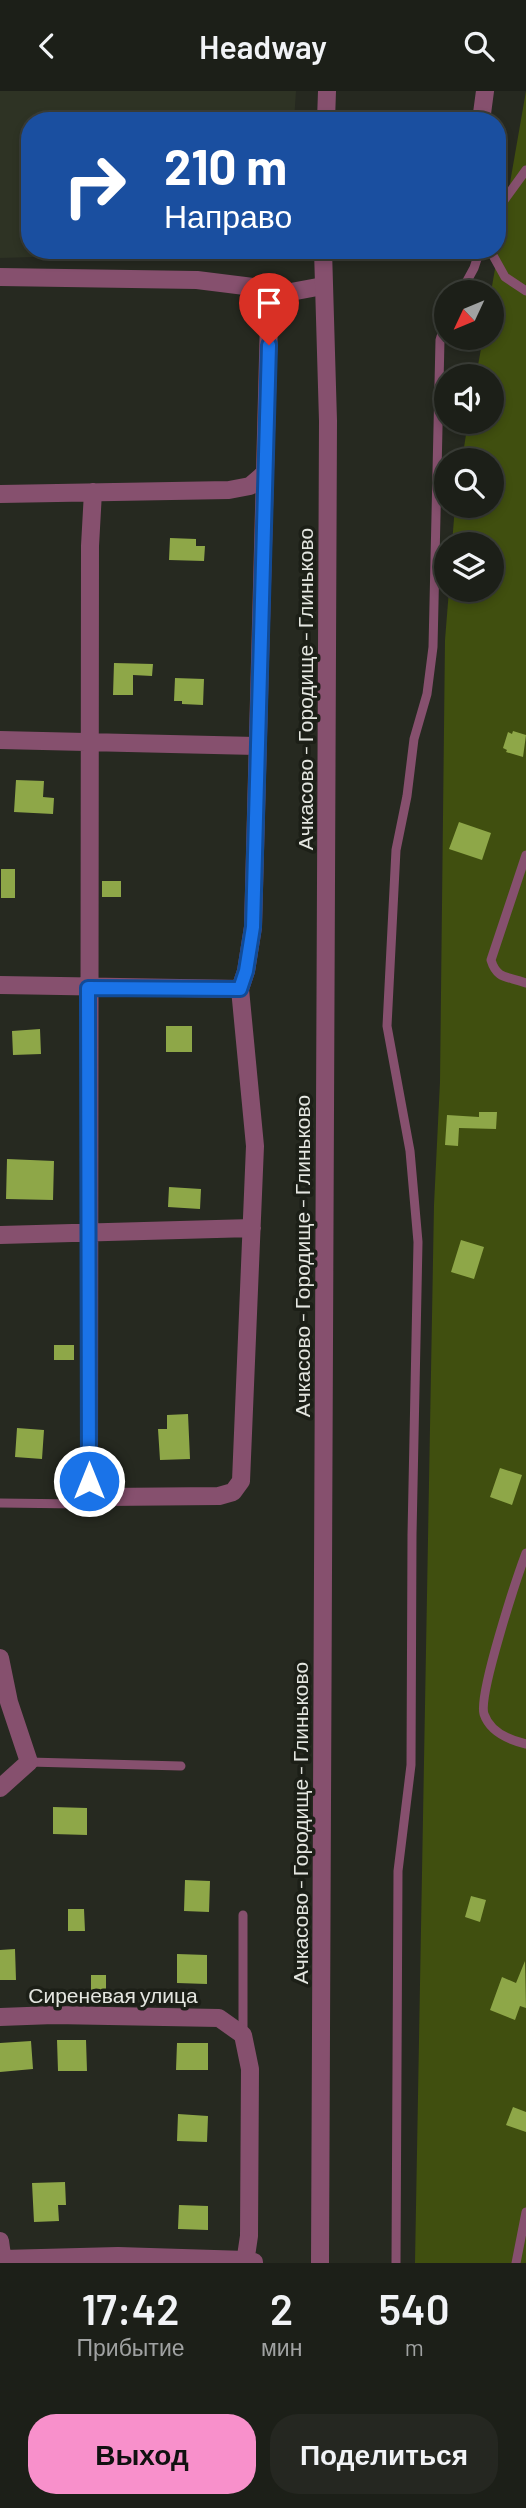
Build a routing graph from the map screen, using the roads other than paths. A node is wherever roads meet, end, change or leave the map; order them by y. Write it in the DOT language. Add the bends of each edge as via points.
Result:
graph roads {
  1 [pos="327,91"];
  2 [pos="485,91"];
  3 [pos="326,112"];
  4 [pos="482,112"];
  5 [pos="526,170"];
  6 [pos="506,198"];
  7 [pos="323,259"];
  8 [pos="477,259"];
  9 [pos="495,259"];
  10 [pos="0,277"];
  11 [pos="468,280"];
  12 [pos="323,286"];
  13 [pos="526,291"];
  14 [pos="280,294"];
  15 [pos="440,350"];
  16 [pos="265,473"];
  17 [pos="93,492"];
  18 [pos="0,494"];
  19 [pos="0,740"];
  20 [pos="89,742"];
  21 [pos="258,746"];
  22 [pos="526,855"];
  23 [pos="526,983"];
  24 [pos="0,985"];
  25 [pos="88,988"];
  26 [pos="240,989"];
  27 [pos="252,1228"];
  28 [pos="89,1233"];
  29 [pos="0,1235"];
  30 [pos="0,1503"];
  31 [pos="80,1504"];
  32 [pos="526,1553"];
  33 [pos="0,1658"];
  34 [pos="526,1744"];
  35 [pos="29,1762"];
  36 [pos="181,1766"];
  37 [pos="0,1788"];
  38 [pos="243,1915"];
  39 [pos="0,2017"];
  40 [pos="243,2035"];
  41 [pos="526,2212"];
  42 [pos="2,2254"];
  43 [pos="249,2262"];
  44 [pos="320,2263"];
  45 [pos="396,2263"];
  46 [pos="516,2263"];
  1 -- 3 [label="street"];
  2 -- 4 [label="street"];
  5 -- 6 [label="lane"];
  7 -- 12 [label="street, Ачкасово - Городище - Глиньково"];
  8 -- 11 [label="lane"];
  9 -- 13 [label="lane" via="505,277"];
  10 -- 14 [label="street" via="197,280"];
  12 -- 14 [label="street"];
  12 -- 44 [label="street, Ачкасово - Городище - Глиньково" via="328,421"];
  14 -- 16 [label="street" via="269,320"];
  15 -- 45 [label="lane" via="433,647 396,850 387,1026 411,1151 418,1242 411,1765 398,1871"];
  16 -- 17 [label="street" via="250,485 229,490"];
  16 -- 21 [label="street"];
  17 -- 18 [label="street"];
  17 -- 20 [label="street"];
  19 -- 20 [label="street"];
  20 -- 21 [label="street"];
  20 -- 25 [label="street"];
  21 -- 26 [label="street" via="253,927"];
  22 -- 23 [label="lane" via="491,960 494,971"];
  24 -- 25 [label="street"];
  25 -- 26 [label="street"];
  25 -- 28 [label="street"];
  26 -- 27 [label="street" via="255,1146"];
  27 -- 28 [label="street"];
  27 -- 28 [label="street" via="241,1481 233,1492 219,1496 94,1495 89,1481"];
  28 -- 29 [label="street"];
  30 -- 31 [label="lane"];
  32 -- 34 [label="lane" via="483,1712 500,1734"];
  33 -- 35 [label="street"];
  35 -- 36 [label="lane"];
  35 -- 37 [label="street"];
  38 -- 40 [label="lane"];
  39 -- 40 [label="street, Сиреневая улица" via="219,2018"];
  40 -- 43 [label="street" via="250,2069"];
  41 -- 46 [label="lane"];
  42 -- 43 [label="street"];
}
